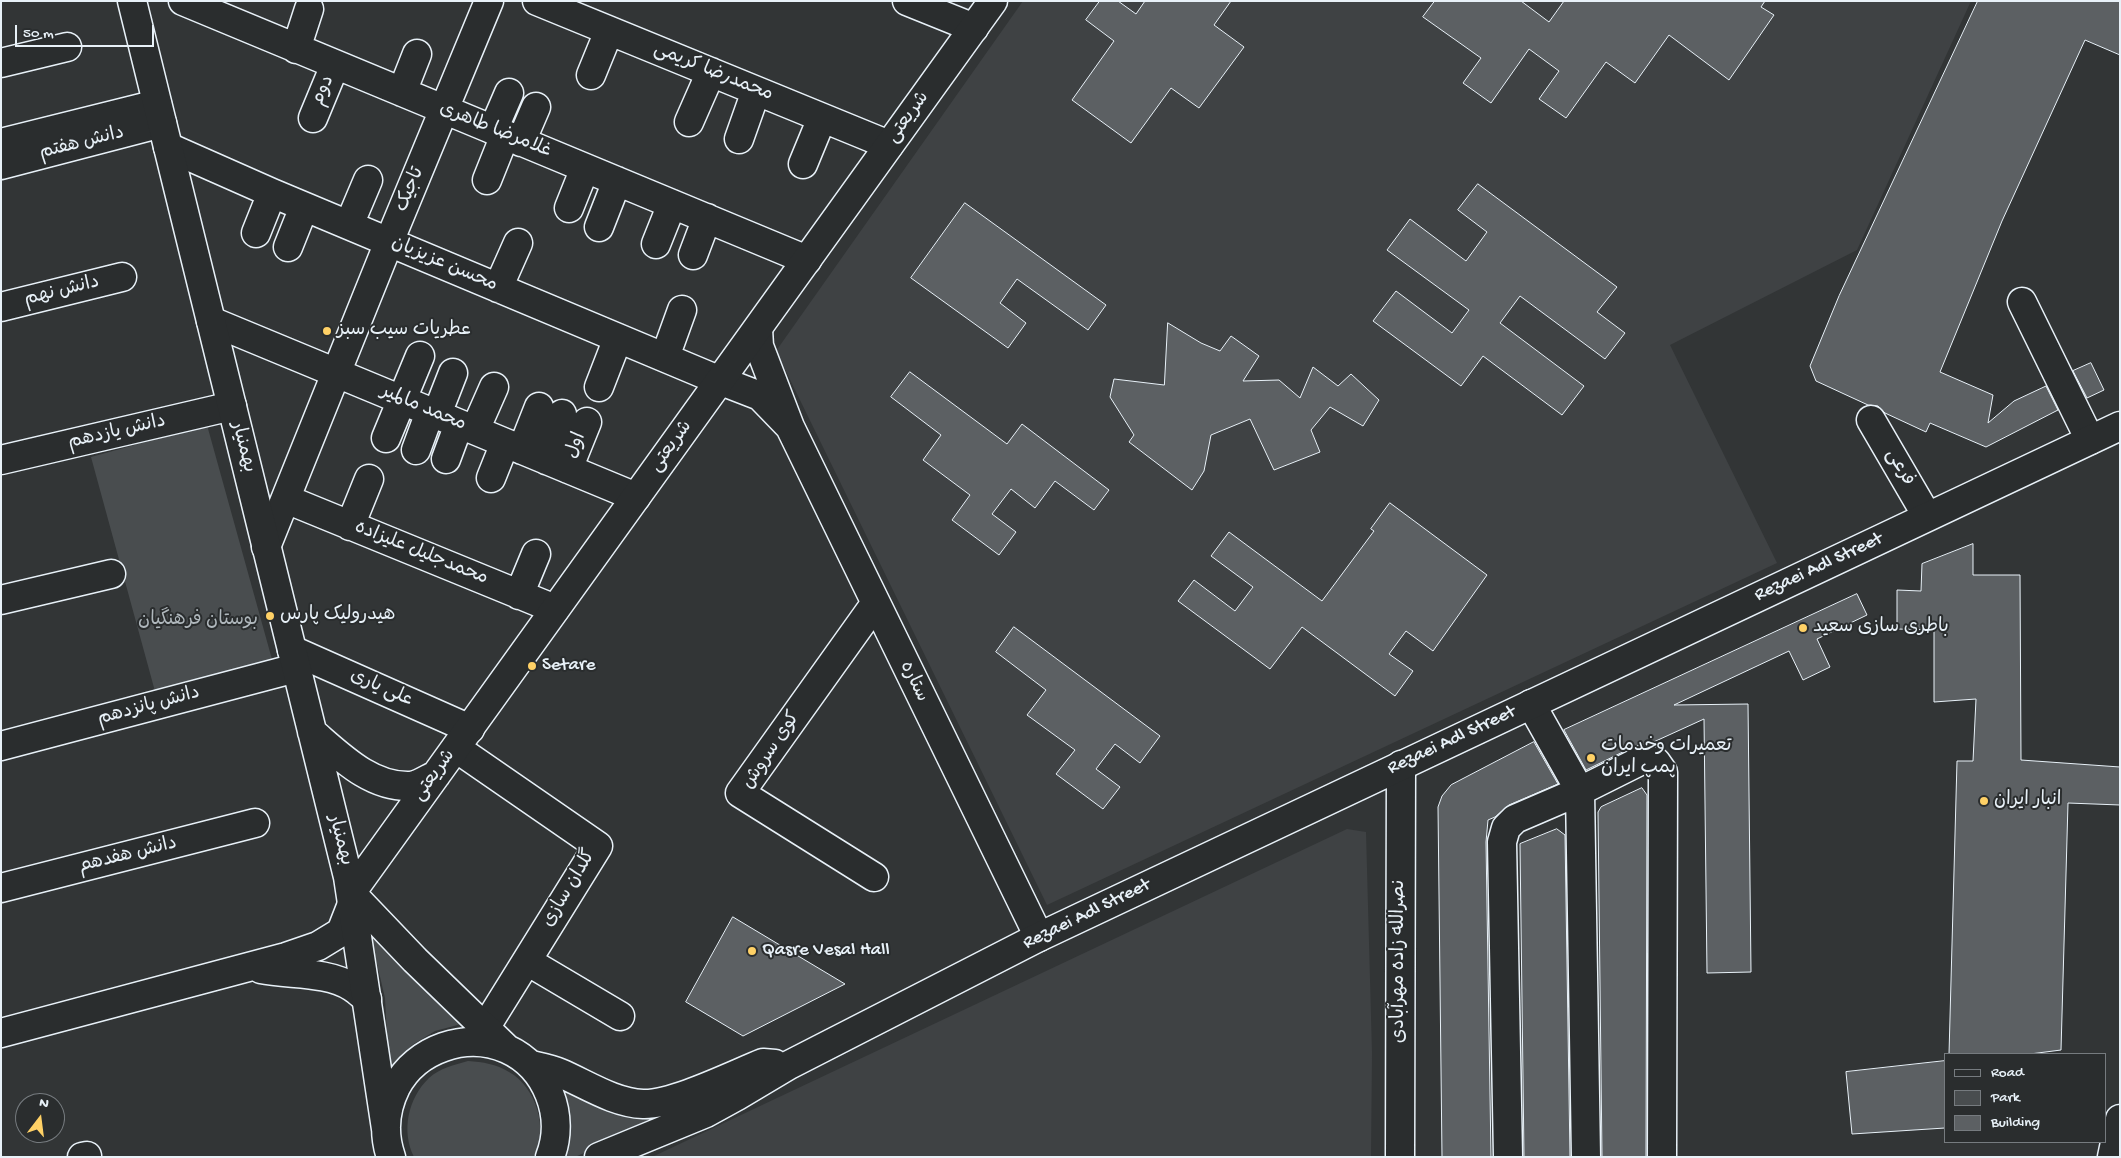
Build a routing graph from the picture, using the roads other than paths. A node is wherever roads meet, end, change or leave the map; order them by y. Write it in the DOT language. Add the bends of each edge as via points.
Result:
graph roads {
  1 [pos="132,1"];
  2 [pos="183,1"];
  3 [pos="489,1"];
  4 [pos="537,1"];
  5 [pos="908,1"];
  6 [pos="982,1"];
  7 [pos="993,1"];
  8 [pos="220,9"];
  9 [pos="309,9"];
  10 [pos="969,26"];
  11 [pos="609,31"];
  12 [pos="67,47"];
  13 [pos="296,49"];
  14 [pos="417,54"];
  15 [pos="1,63"];
  16 [pos="335,65"];
  17 [pos="711,72"];
  18 [pos="591,75"];
  19 [pos="756,91"];
  20 [pos="402,92"];
  21 [pos="509,93"];
  22 [pos="536,107"];
  23 [pos="444,110"];
  24 [pos="313,118"];
  25 [pos="822,118"];
  26 [pos="689,122"];
  27 [pos="162,125"];
  28 [pos="506,135"];
  29 [pos="739,139"];
  30 [pos="1,143"];
  31 [pos="885,143"];
  32 [pos="803,164"];
  33 [pos="1,165"];
  34 [pos="585,168"];
  35 [pos="368,180"];
  36 [pos="487,180"];
  37 [pos="617,181"];
  38 [pos="272,193"];
  39 [pos="667,202"];
  40 [pos="304,207"];
  41 [pos="569,208"];
  42 [pos="707,218"];
  43 [pos="349,225"];
  44 [pos="599,227"];
  45 [pos="256,233"];
  46 [pos="651,241"];
  47 [pos="389,242"];
  48 [pos="518,243"];
  49 [pos="288,247"];
  50 [pos="693,255"];
  51 [pos="802,257"];
  52 [pos="122,277"];
  53 [pos="498,288"];
  54 [pos="2022,302"];
  55 [pos="1,307"];
  56 [pos="682,310"];
  57 [pos="211,321"];
  58 [pos="758,330"];
  59 [pos="618,338"];
  60 [pos="420,356"];
  61 [pos="664,357"];
  62 [pos="336,373"];
  63 [pos="453,373"];
  64 [pos="716,379"];
  65 [pos="494,387"];
  66 [pos="599,387"];
  67 [pos="393,396"];
  68 [pos="232,406"];
  69 [pos="450,420"];
  70 [pos="1871,420"];
  71 [pos="2120,426"];
  72 [pos="790,427"];
  73 [pos="377,435"];
  74 [pos="2090,440"];
  75 [pos="416,450"];
  76 [pos="535,455"];
  77 [pos="446,459"];
  78 [pos="1,460"];
  79 [pos="491,478"];
  80 [pos="369,479"];
  81 [pos="631,495"];
  82 [pos="286,499"];
  83 [pos="1927,516"];
  84 [pos="350,526"];
  85 [pos="266,547"];
  86 [pos="536,554"];
  87 [pos="111,574"];
  88 [pos="519,594"];
  89 [pos="1,600"];
  90 [pos="875,604"];
  91 [pos="550,607"];
  92 [pos="294,659"];
  93 [pos="1531,704"];
  94 [pos="312,732"];
  95 [pos="461,734"];
  96 [pos="1,746"];
  97 [pos="1401,765"];
  98 [pos="424,780"];
  99 [pos="1580,791"];
  100 [pos="255,823"];
  101 [pos="874,876"];
  102 [pos="1,888"];
  103 [pos="350,891"];
  104 [pos="1039,937"];
  105 [pos="528,961"];
  106 [pos="252,967"];
  107 [pos="367,999"];
  108 [pos="620,1016"];
  109 [pos="486,1028"];
  110 [pos="1,1033"];
  111 [pos="507,1049"];
  112 [pos="789,1064"];
  113 [pos="531,1065"];
  114 [pos="2120,1119"];
  115 [pos="386,1128"];
  116 [pos="391,1156"];
  117 [pos="550,1157"];
  118 [pos="599,1157"];
  119 [pos="1400,1157"];
  120 [pos="1508,1157"];
  121 [pos="1586,1157"];
  122 [pos="1662,1157"];
  123 [pos="2112,1157"];
  1 -- 27 [label="street, بهمنیار"];
  2 -- 8 [label="street, غلامرضا طاهری"];
  3 -- 23 [label="street, تاجیک"];
  4 -- 11 [label="street, محمدرضا کریمی"];
  5 -- 10 [label="street"];
  6 -- 10 [label="street"];
  7 -- 10 [label="street, شریعتی"];
  8 -- 13 [label="street, غلامرضا طاهری"];
  9 -- 13 [label="street"];
  10 -- 31 [label="street, شریعتی"];
  11 -- 17 [label="street, محمدرضا کریمی"];
  11 -- 18 [label="street"];
  12 -- 15 [label="street"];
  13 -- 16 [label="street, غلامرضا طاهری"];
  14 -- 20 [label="street"];
  16 -- 20 [label="street, غلامرضا طاهری"];
  16 -- 24 [label="street, دوم"];
  17 -- 19 [label="street, محمدرضا کریمی"];
  17 -- 26 [label="street"];
  19 -- 25 [label="street, محمدرضا کریمی"];
  19 -- 29 [label="street"];
  20 -- 23 [label="street, غلامرضا طاهری"];
  21 -- 28 [label="street"];
  22 -- 28 [label="street"];
  23 -- 28 [label="street, غلامرضا طاهری"];
  23 -- 47 [label="street, تاجیک"];
  25 -- 31 [label="street, محمدرضا کریمی"];
  25 -- 32 [label="street"];
  27 -- 30 [label="street, دانش هفتم"];
  27 -- 33 [label="street, دانش هفتم"];
  27 -- 38 [label="street, محسن عزیزیان"];
  27 -- 57 [label="street, بهمنیار"];
  28 -- 34 [label="street, غلامرضا طاهری"];
  28 -- 36 [label="street"];
  31 -- 51 [label="street, شریعتی"];
  34 -- 37 [label="street, غلامرضا طاهری"];
  34 -- 41 [label="street"];
  35 -- 43 [label="street"];
  37 -- 39 [label="street, غلامرضا طاهری"];
  37 -- 44 [label="street"];
  38 -- 40 [label="street, محسن عزیزیان"];
  38 -- 45 [label="street"];
  39 -- 42 [label="street, غلامرضا طاهری"];
  39 -- 46 [label="street"];
  40 -- 43 [label="street, محسن عزیزیان"];
  40 -- 49 [label="street"];
  42 -- 50 [label="street"];
  42 -- 51 [label="street, غلامرضا طاهری"];
  43 -- 47 [label="street, محسن عزیزیان"];
  47 -- 53 [label="street, محسن عزیزیان"];
  47 -- 62 [label="street, تاجیک"];
  48 -- 53 [label="street"];
  51 -- 58 [label="street, شریعتی"];
  51 -- 64 [label="street"];
  52 -- 55 [label="street, دانش نهم"];
  53 -- 59 [label="street, محسن عزیزیان"];
  54 -- 74 [label="street"];
  56 -- 61 [label="street"];
  57 -- 62 [label="street, محمد مالمیر"];
  57 -- 68 [label="street, بهمنیار"];
  58 -- 64 [label="street, شریعتی"];
  58 -- 72 [label="street, ستاره" via="759,346"];
  59 -- 61 [label="street, محسن عزیزیان"];
  59 -- 66 [label="street"];
  60 -- 67 [label="street"];
  61 -- 64 [label="street, محسن عزیزیان"];
  62 -- 67 [label="street, محمد مالمیر"];
  62 -- 82 [label="street, تاجیک"];
  63 -- 69 [label="street"];
  64 -- 72 [label="street, ستاره" via="760,396"];
  64 -- 81 [label="street, شریعتی"];
  65 -- 69 [label="street"];
  67 -- 69 [label="street, محمد مالمیر"];
  67 -- 73 [label="street"];
  68 -- 78 [label="street, دانش یازدهم"];
  68 -- 85 [label="street, بهمنیار"];
  69 -- 75 [label="street"];
  69 -- 76 [label="street, محمد مالمیر"];
  69 -- 77 [label="street"];
  70 -- 83 [label="street, فرعی"];
  71 -- 74 [label="street, Rezaei Adl Street"];
  72 -- 90 [label="street, ستاره"];
  74 -- 83 [label="street, Rezaei Adl Street"];
  76 -- 76 [label="street, اول" via="563,414"];
  76 -- 79 [label="street"];
  76 -- 81 [label="street, محمد مالمیر"];
  80 -- 84 [label="street"];
  81 -- 91 [label="street, شریعتی"];
  82 -- 84 [label="street, محمدجلیل علیزاده"];
  82 -- 85 [label="street, تاجیک"];
  83 -- 93 [label="street, Rezaei Adl Street"];
  84 -- 88 [label="street, محمدجلیل علیزاده"];
  85 -- 92 [label="street, بهمنیار"];
  86 -- 88 [label="street"];
  87 -- 89 [label="street"];
  88 -- 91 [label="street, محمدجلیل علیزاده"];
  90 -- 101 [label="street, کوی سروش" via="740,793"];
  90 -- 104 [label="street, ستاره"];
  91 -- 95 [label="street, شریعتی"];
  92 -- 94 [label="street, بهمنیار"];
  92 -- 95 [label="street, علی یاری"];
  92 -- 96 [label="street, دانش پانزدهم"];
  93 -- 97 [label="street, Rezaei Adl Street"];
  93 -- 99 [label="street"];
  94 -- 98 [label="street" via="365,774 387,784"];
  94 -- 103 [label="street, بهمنیار"];
  95 -- 98 [label="street, شریعتی"];
  95 -- 105 [label="street, گلدان سازی" via="598,846"];
  97 -- 104 [label="street, Rezaei Adl Street"];
  97 -- 119 [label="street, نصرالله زاده مهرآبادی"];
  98 -- 103 [label="street, شریعتی"];
  99 -- 120 [label="street" via="1515,819 1506,828 1502,842"];
  99 -- 121 [label="street"];
  99 -- 122 [label="street" via="1642,760 1656,762 1663,772"];
  100 -- 102 [label="street, دانش هفدهم"];
  103 -- 106 [label="street, شریعتی" via="341,932 318,946"];
  103 -- 107 [label="street, بهمنیار"];
  103 -- 109 [label="street"];
  104 -- 112 [label="street, Rezaei Adl Street"];
  105 -- 108 [label="street"];
  105 -- 109 [label="street, گلدان سازی"];
  106 -- 107 [label="street" via="284,974 324,976 352,986"];
  106 -- 110 [label="street, شریعتی"];
  107 -- 115 [label="street, بهمنیار"];
  109 -- 111 [label="street"];
  111 -- 113 [label="street"];
  111 -- 115 [label="street" via="479,1042 450,1044 424,1055 403,1075 394,1092"];
  112 -- 113 [label="street" via="763,1063 668,1101 643,1104 596,1090 559,1072"];
  112 -- 118 [label="street, Rezaei Adl Street" via="706,1112"];
  113 -- 117 [label="street" via="548,1088 557,1115 555,1144"];
  114 -- 123 [label="street"];
  115 -- 116 [label="street, بهمنیار"];
}
